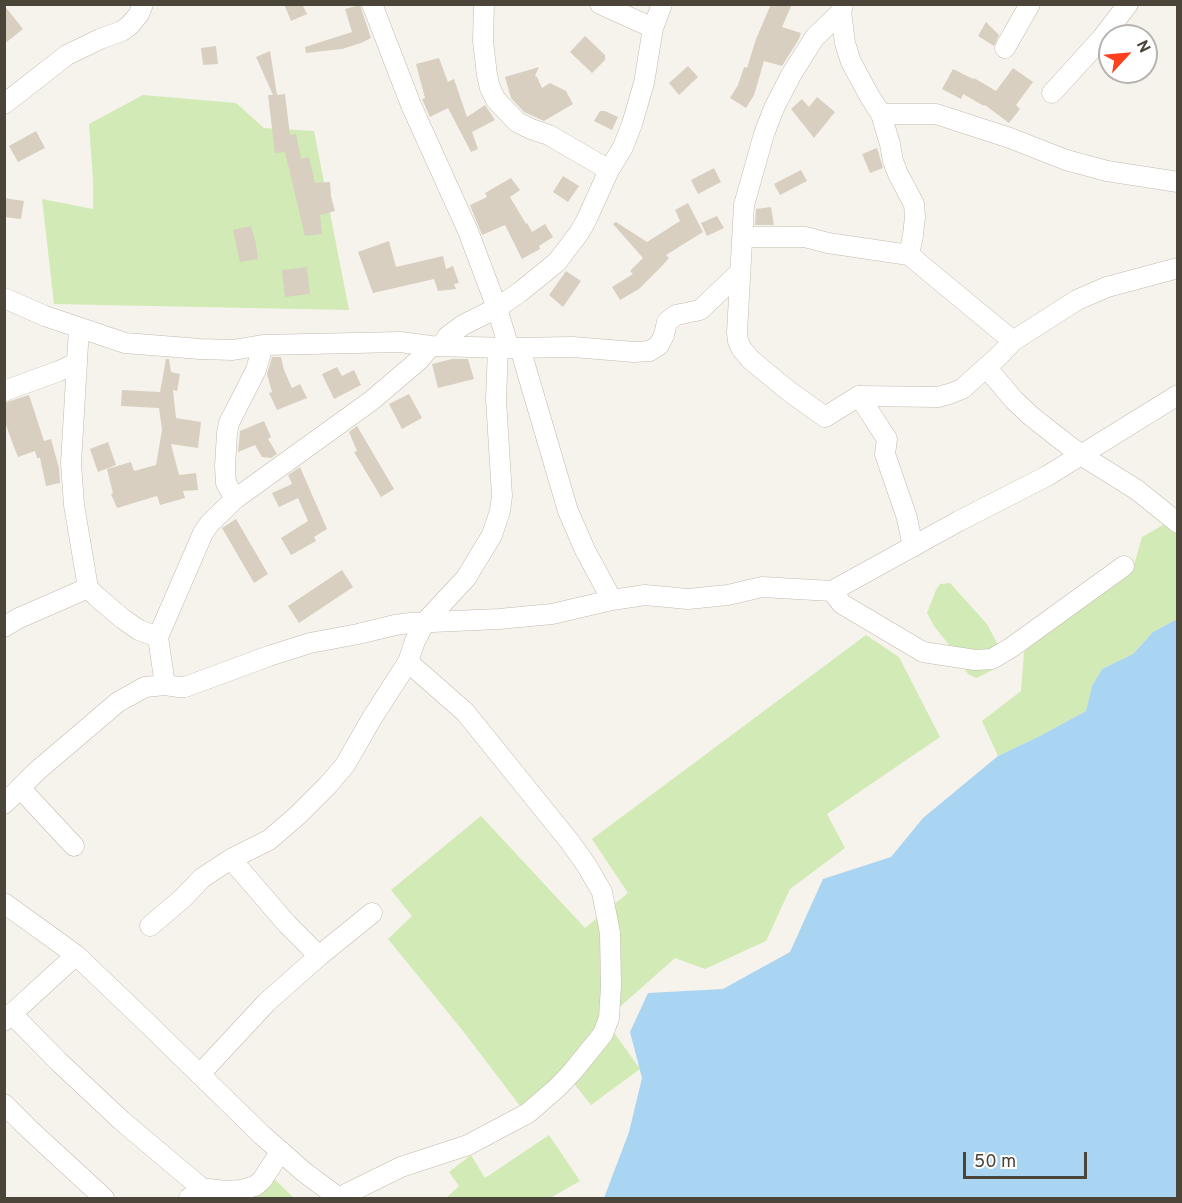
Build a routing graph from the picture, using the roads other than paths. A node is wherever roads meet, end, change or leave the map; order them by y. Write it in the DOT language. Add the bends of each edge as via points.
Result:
graph roads {
  1 [pos="143,4"];
  2 [pos="372,4"];
  3 [pos="484,4"];
  4 [pos="600,4"];
  5 [pos="662,4"];
  6 [pos="1030,4"];
  7 [pos="1128,4"];
  8 [pos="842,8"];
  9 [pos="653,28"];
  10 [pos="1005,48"];
  11 [pos="1052,93"];
  12 [pos="7,98"];
  13 [pos="881,114"];
  14 [pos="609,170"];
  15 [pos="1178,182"];
  16 [pos="742,237"];
  17 [pos="909,255"];
  18 [pos="1178,268"];
  19 [pos="740,272"];
  20 [pos="4,298"];
  21 [pos="497,308"];
  22 [pos="79,328"];
  23 [pos="1013,341"];
  24 [pos="263,345"];
  25 [pos="436,346"];
  26 [pos="509,348"];
  27 [pos="76,363"];
  28 [pos="986,367"];
  29 [pos="4,390"];
  30 [pos="1178,395"];
  31 [pos="859,396"];
  32 [pos="1081,455"];
  33 [pos="235,499"];
  34 [pos="1178,523"];
  35 [pos="913,547"];
  36 [pos="1124,566"];
  37 [pos="88,588"];
  38 [pos="832,591"];
  39 [pos="612,600"];
  40 [pos="425,622"];
  41 [pos="4,627"];
  42 [pos="158,637"];
  43 [pos="408,662"];
  44 [pos="165,685"];
  45 [pos="20,788"];
  46 [pos="4,804"];
  47 [pos="74,846"];
  48 [pos="231,859"];
  49 [pos="4,903"];
  50 [pos="372,914"];
  51 [pos="150,926"];
  52 [pos="76,955"];
  53 [pos="319,956"];
  54 [pos="8,1018"];
  55 [pos="200,1074"];
  56 [pos="4,1104"];
  57 [pos="281,1151"];
  58 [pos="196,1194"];
  59 [pos="104,1198"];
  60 [pos="339,1198"];
  1 -- 12 [label="street" via="122,31 67,55"];
  2 -- 21 [label="street"];
  3 -- 14 [label="street" via="483,40 490,88 496,100 517,122 549,135"];
  4 -- 9 [label="street"];
  5 -- 9 [label="street"];
  6 -- 10 [label="street"];
  7 -- 11 [label="street"];
  8 -- 13 [label="street" via="851,62"];
  8 -- 16 [label="street" via="815,38 774,108 744,205"];
  9 -- 14 [label="street" via="632,124"];
  13 -- 15 [label="street" via="936,114 1066,160"];
  13 -- 17 [label="street" via="895,168 914,204"];
  14 -- 21 [label="street" via="579,234 557,262"];
  16 -- 17 [label="street" via="805,237"];
  16 -- 19 [label="street"];
  17 -- 23 [label="street"];
  18 -- 23 [label="street" via="1107,287 1077,300"];
  19 -- 26 [label="street" via="700,310 676,315 668,322 659,345 650,351"];
  19 -- 31 [label="street" via="737,333 741,348 751,360 825,417"];
  20 -- 22 [label="street"];
  21 -- 25 [label="street" via="463,325"];
  21 -- 26 [label="street"];
  22 -- 24 [label="street" via="125,343 222,350"];
  22 -- 27 [label="street"];
  23 -- 28 [label="street"];
  24 -- 25 [label="street" via="400,342"];
  24 -- 33 [label="street" via="227,433 226,483"];
  25 -- 26 [label="street"];
  25 -- 33 [label="street" via="371,401"];
  26 -- 39 [label="street" via="568,511"];
  26 -- 40 [label="street" via="496,399 500,511 492,535 466,578"];
  27 -- 29 [label="street"];
  27 -- 37 [label="street" via="71,463"];
  28 -- 31 [label="street" via="962,389 938,397"];
  28 -- 32 [label="street" via="1031,416"];
  30 -- 32 [label="street"];
  31 -- 35 [label="street" via="887,439 885,454"];
  32 -- 34 [label="street" via="1137,490"];
  32 -- 35 [label="street"];
  33 -- 42 [label="street" via="203,533"];
  35 -- 38 [label="street"];
  36 -- 38 [label="street" via="992,659 923,652 842,604"];
  37 -- 41 [label="street"];
  37 -- 42 [label="street" via="123,619"];
  38 -- 39 [label="street" via="762,587 688,599 645,595"];
  39 -- 40 [label="street" via="552,614"];
  40 -- 43 [label="street"];
  40 -- 44 [label="street" via="310,643 185,687"];
  42 -- 44 [label="street"];
  43 -- 48 [label="street" via="345,765 328,785 269,840"];
  43 -- 60 [label="street" via="465,712 570,842 602,892 610,933 609,1018 603,1034 573,1071 528,1113 468,1145 401,1167"];
  44 -- 45 [label="street" via="145,687 118,702"];
  45 -- 46 [label="street"];
  45 -- 47 [label="street"];
  48 -- 51 [label="street" via="202,878"];
  48 -- 53 [label="street"];
  49 -- 52 [label="street"];
  50 -- 53 [label="street"];
  52 -- 54 [label="street"];
  52 -- 55 [label="street"];
  53 -- 55 [label="street" via="267,1002"];
  54 -- 58 [label="street"];
  55 -- 57 [label="street"];
  56 -- 59 [label="street"];
  57 -- 58 [label="street" via="255,1186 242,1190 209,1189"];
  57 -- 60 [label="street"];
}
